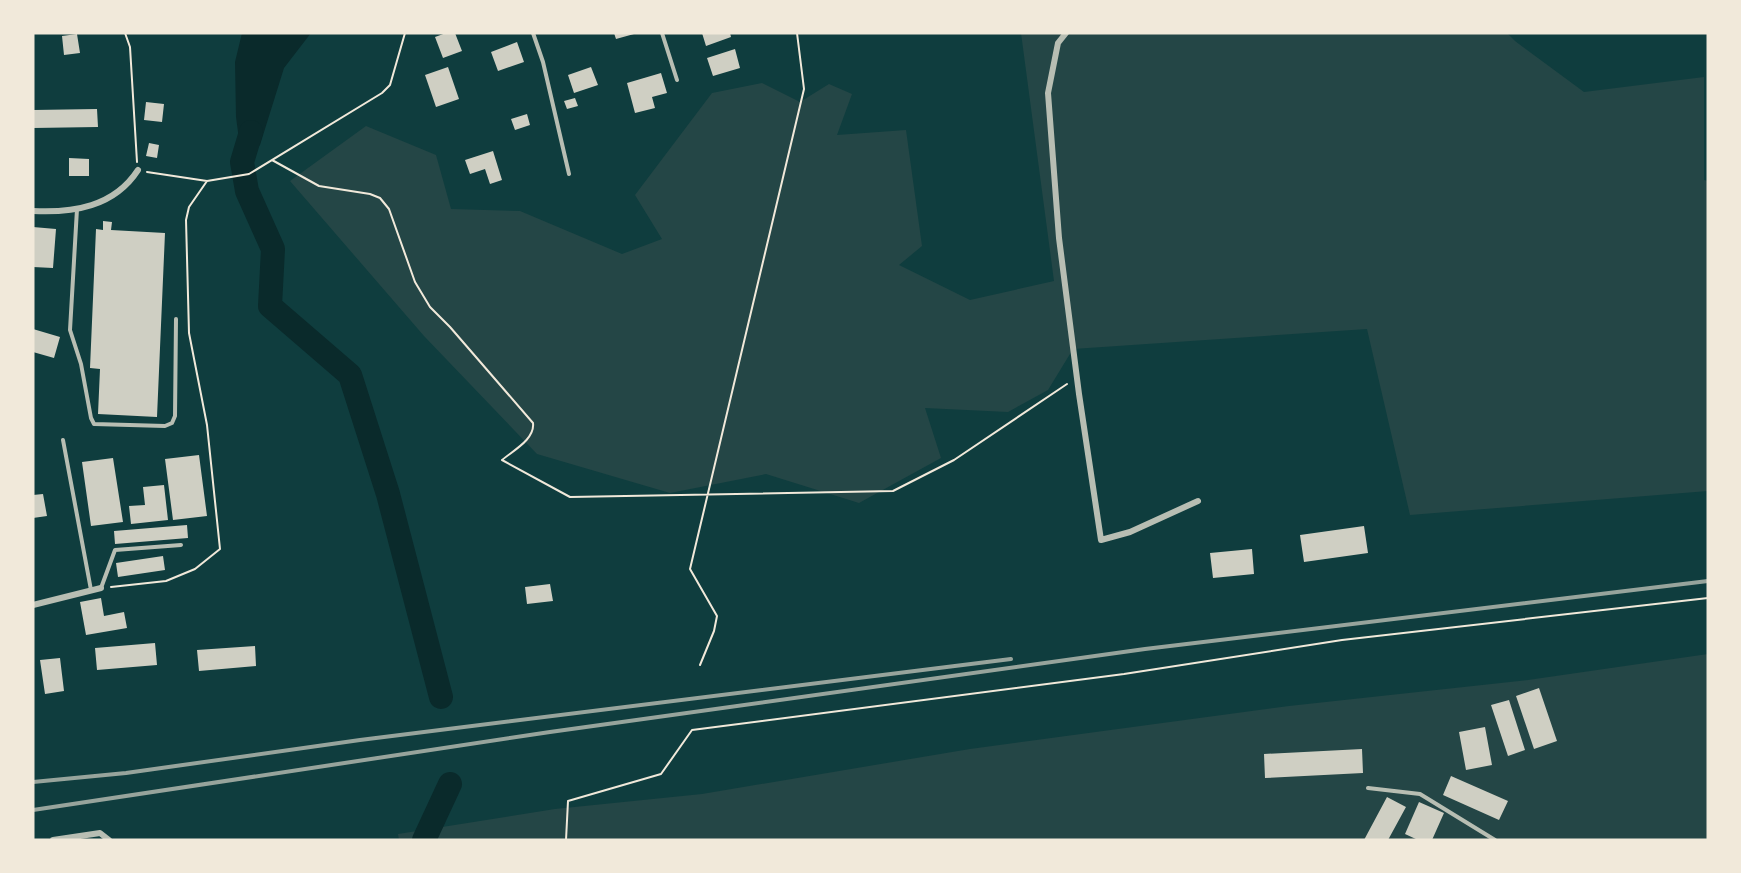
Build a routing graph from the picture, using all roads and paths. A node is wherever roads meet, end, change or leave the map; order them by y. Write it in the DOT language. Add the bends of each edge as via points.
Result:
graph roads {
  1 [pos="125,33"];
  2 [pos="405,33"];
  3 [pos="533,33"];
  4 [pos="662,33"];
  5 [pos="797,33"];
  6 [pos="1066,33"];
  7 [pos="677,80"];
  8 [pos="272,160"];
  9 [pos="138,170"];
  10 [pos="569,174"];
  11 [pos="207,181"];
  12 [pos="77,209"];
  13 [pos="33,211"];
  14 [pos="176,320"];
  15 [pos="1077,377"];
  16 [pos="63,440"];
  17 [pos="706,496"];
  18 [pos="1198,501"];
  19 [pos="181,545"];
  20 [pos="101,588"];
  21 [pos="91,591"];
  22 [pos="1708,598"];
  23 [pos="33,605"];
  24 [pos="700,665"];
  25 [pos="1368,788"];
  26 [pos="53,840"];
  27 [pos="110,840"];
  28 [pos="566,840"];
  29 [pos="1495,840"];
  1 -- 9 [label="path" via="130,47"];
  2 -- 8 [label="path" via="390,85 382,93"];
  3 -- 10 [label="lane"];
  4 -- 7 [label="lane"];
  5 -- 17 [label="path" via="804,89"];
  6 -- 15 [label="street" via="1058,43 1048,93 1059,238"];
  8 -- 11 [label="path" via="249,174"];
  8 -- 17 [label="path" via="319,186 380,198 389,209 416,282 430,307 533,423 531,435 502,460 570,497"];
  9 -- 11 [label="path"];
  9 -- 12 [label="street" via="122,189"];
  11 -- 20 [label="path" via="189,207 186,220 189,333 207,425 220,549 195,569 166,581"];
  12 -- 13 [label="street"];
  12 -- 14 [label="lane" via="70,330 94,424 172,423"];
  15 -- 17 [label="path" via="954,460 893,491"];
  15 -- 18 [label="street" via="1101,540 1130,532"];
  16 -- 21 [label="lane"];
  17 -- 24 [label="path" via="690,569 717,616"];
  19 -- 20 [label="lane" via="115,550"];
  20 -- 21 [label="street"];
  21 -- 23 [label="street"];
  22 -- 28 [label="path" via="1342,640 1124,674 692,730 661,774 568,801"];
  25 -- 29 [label="lane" via="1420,794"];
  26 -- 27 [label="street" via="100,833"];
}
